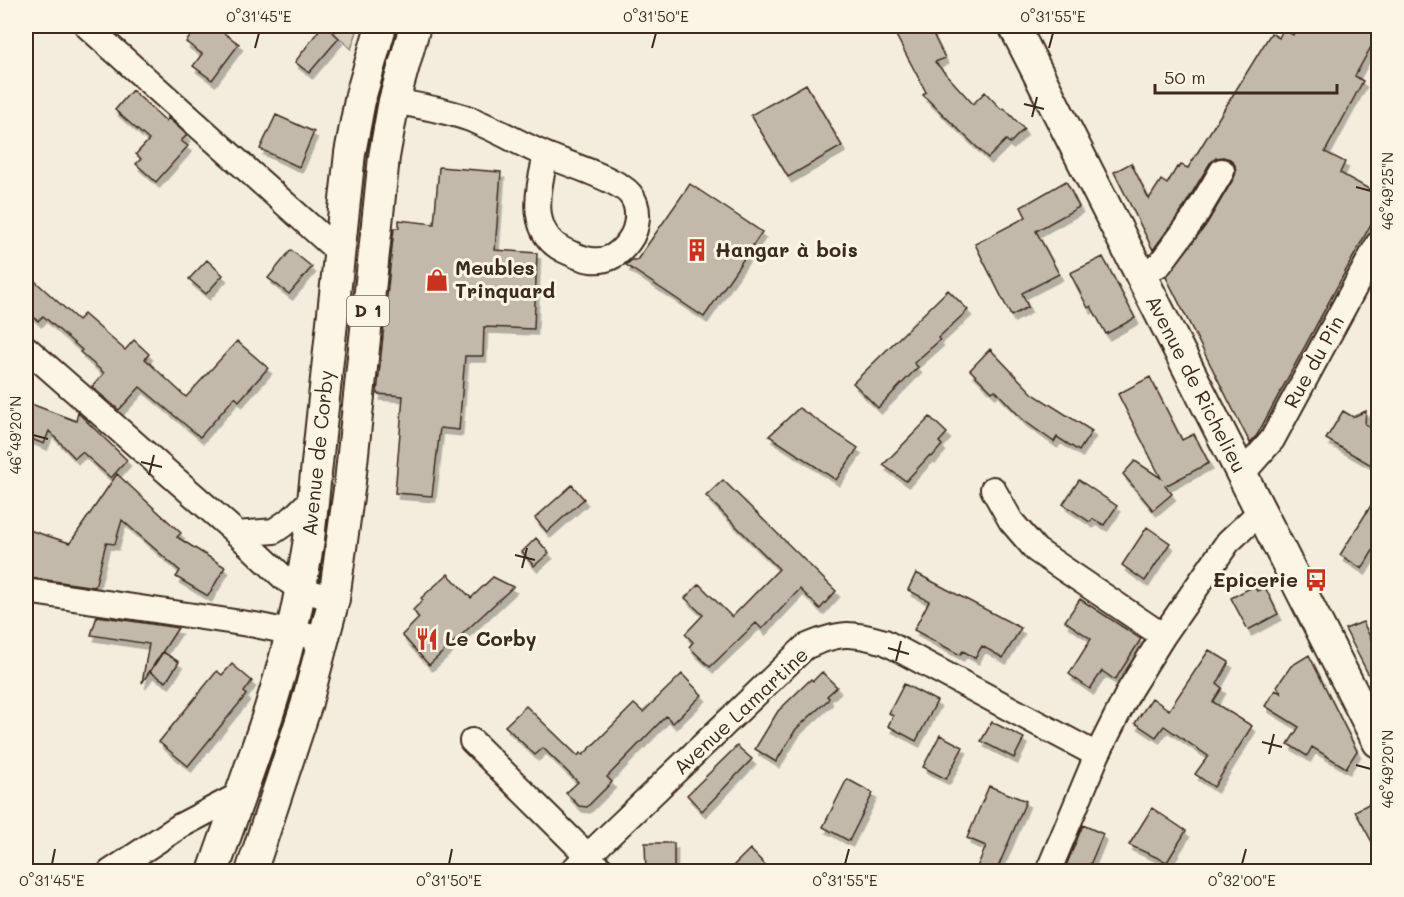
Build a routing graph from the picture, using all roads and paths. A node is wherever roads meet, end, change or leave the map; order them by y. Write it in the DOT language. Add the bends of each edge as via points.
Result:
graph roads {
  1 [pos="87,26"];
  2 [pos="381,26"];
  3 [pos="416,26"];
  4 [pos="1014,26"];
  5 [pos="394,101"];
  6 [pos="546,155"];
  7 [pos="1222,171"];
  8 [pos="1378,244"];
  9 [pos="340,253"];
  10 [pos="1140,275"];
  11 [pos="26,348"];
  12 [pos="1242,474"];
  13 [pos="993,489"];
  14 [pos="313,498"];
  15 [pos="1261,511"];
  16 [pos="237,534"];
  17 [pos="300,589"];
  18 [pos="26,591"];
  19 [pos="334,598"];
  20 [pos="291,633"];
  21 [pos="1163,636"];
  22 [pos="324,639"];
  23 [pos="472,741"];
  24 [pos="1378,742"];
  25 [pos="1096,755"];
  26 [pos="239,795"];
  27 [pos="587,866"];
  28 [pos="110,872"];
  29 [pos="213,872"];
  30 [pos="251,872"];
  31 [pos="1047,872"];
  1 -- 9 [label="street"];
  2 -- 9 [label="main road, Avenue de Corby / D 1" via="361,95 350,153"];
  3 -- 5 [label="main road, Avenue de Corby / D 1"];
  4 -- 10 [label="main road, Avenue de Richelieu"];
  5 -- 6 [label="street" via="469,119"];
  5 -- 19 [label="main road, Avenue de Corby / D 1" via="384,157"];
  6 -- 6 [label="street" via="607,179 630,194 638,212 634,234 623,250 604,261 584,259 560,250 545,237 538,214"];
  7 -- 10 [label="street" via="1160,264"];
  8 -- 12 [label="street, Rue du Pin" via="1272,440"];
  9 -- 14 [label="main road, Avenue de Corby / D 1"];
  10 -- 12 [label="main road, Avenue de Richelieu"];
  11 -- 16 [label="street"];
  12 -- 15 [label="main road, Avenue de Richelieu"];
  13 -- 21 [label="street" via="1011,521 1036,550"];
  14 -- 16 [label="street" via="274,531"];
  14 -- 17 [label="main road, Avenue de Corby / D 1"];
  15 -- 21 [label="street" via="1228,542"];
  15 -- 24 [label="main road, Avenue de Richelieu"];
  16 -- 17 [label="street"];
  17 -- 19 [label="street"];
  17 -- 20 [label="main road, Avenue de Corby / D 1"];
  18 -- 20 [label="street"];
  19 -- 22 [label="main road, Avenue de Corby / D 1"];
  20 -- 22 [label="street"];
  20 -- 26 [label="main road, Avenue de Corby / D 1"];
  21 -- 25 [label="street"];
  22 -- 30 [label="main road, Avenue de Corby / D 1"];
  23 -- 27 [label="street"];
  25 -- 27 [label="street, Avenue Lamartine" via="885,642 859,634 830,636 806,647"];
  25 -- 31 [label="street"];
  26 -- 28 [label="street" via="180,826"];
  26 -- 29 [label="main road, Avenue de Corby / D 1"];
}
